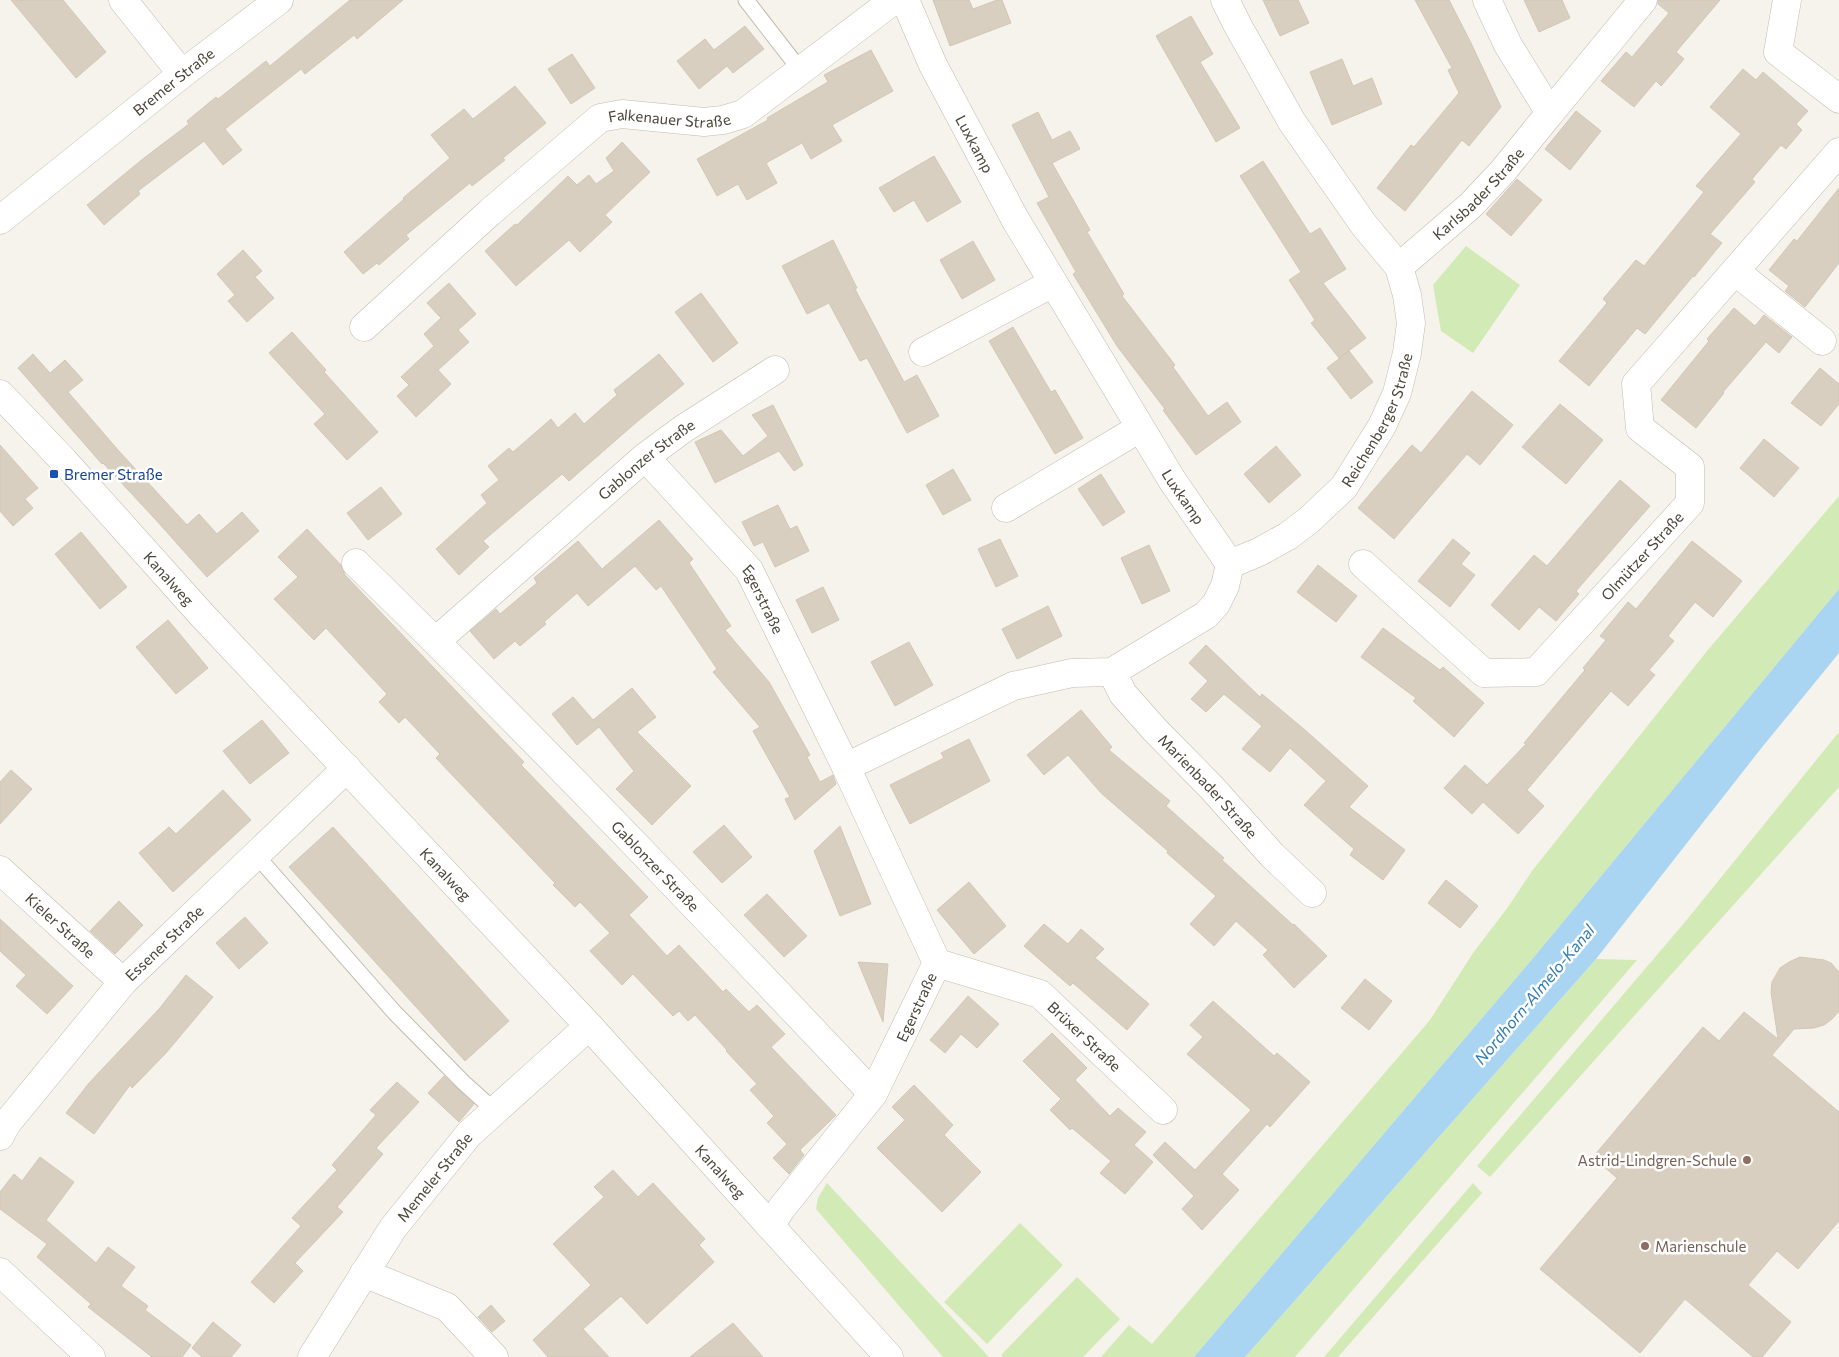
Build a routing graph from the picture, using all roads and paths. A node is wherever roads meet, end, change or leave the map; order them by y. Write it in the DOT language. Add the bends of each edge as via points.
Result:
graph roads {
  1 [pos="124,0"];
  2 [pos="280,0"];
  3 [pos="746,0"];
  4 [pos="894,0"];
  5 [pos="905,0"];
  6 [pos="1225,0"];
  7 [pos="1487,0"];
  8 [pos="1643,0"];
  9 [pos="1787,0"];
  10 [pos="801,71"];
  11 [pos="182,74"];
  12 [pos="1839,99"];
  13 [pos="1550,113"];
  14 [pos="1839,152"];
  15 [pos="0,220"];
  16 [pos="1399,267"];
  17 [pos="1735,271"];
  18 [pos="1053,283"];
  19 [pos="364,326"];
  20 [pos="1822,341"];
  21 [pos="923,352"];
  22 [pos="775,370"];
  23 [pos="0,394"];
  24 [pos="1140,428"];
  25 [pos="645,457"];
  26 [pos="1006,508"];
  27 [pos="356,563"];
  28 [pos="1230,564"];
  29 [pos="1363,564"];
  30 [pos="436,641"];
  31 [pos="1112,672"];
  32 [pos="846,767"];
  33 [pos="347,768"];
  34 [pos="256,855"];
  35 [pos="0,870"];
  36 [pos="1312,893"];
  37 [pos="937,963"];
  38 [pos="123,982"];
  39 [pos="589,1026"];
  40 [pos="874,1094"];
  41 [pos="1163,1110"];
  42 [pos="495,1111"];
  43 [pos="0,1136"];
  44 [pos="770,1226"];
  45 [pos="0,1272"];
  46 [pos="364,1272"];
  47 [pos="92,1357"];
  48 [pos="312,1357"];
  49 [pos="494,1357"];
  50 [pos="889,1357"];
  1 -- 11 [label="street"];
  2 -- 11 [label="street, Bremer Straße"];
  3 -- 10 [label="lane"];
  4 -- 10 [label="street, Falkenauer Straße"];
  5 -- 18 [label="street, Luxkamp" via="933,65"];
  6 -- 16 [label="street, Reichenberger Straße" via="1292,122 1364,225"];
  7 -- 13 [label="street" via="1508,45"];
  8 -- 13 [label="street, Karlsbader Straße"];
  9 -- 12 [label="street" via="1778,52"];
  10 -- 19 [label="street, Falkenauer Straße" via="743,114 723,120 704,122 622,114 600,118"];
  11 -- 15 [label="street, Bremer Straße"];
  13 -- 16 [label="street, Karlsbader Straße" via="1471,205"];
  14 -- 17 [label="street, Olmützer Straße"];
  16 -- 28 [label="street, Reichenberger Straße" via="1411,323 1397,393 1382,426 1344,487 1309,520 1288,536"];
  17 -- 20 [label="street"];
  17 -- 29 [label="street, Olmützer Straße" via="1636,384 1640,428 1690,467 1690,503 1536,672 1484,673"];
  18 -- 21 [label="street"];
  18 -- 24 [label="street, Luxkamp"];
  22 -- 25 [label="street, Gablonzer Straße"];
  23 -- 33 [label="street, Kanalweg"];
  24 -- 26 [label="street"];
  24 -- 28 [label="street, Luxkamp"];
  25 -- 30 [label="street, Gablonzer Straße"];
  25 -- 32 [label="street, Egerstraße" via="749,570"];
  27 -- 30 [label="street, Gablonzer Straße"];
  28 -- 31 [label="street" via="1225,586 1206,615"];
  30 -- 40 [label="street, Gablonzer Straße" via="679,888"];
  31 -- 32 [label="street" via="1072,673 1013,686"];
  31 -- 36 [label="street, Marienbader Straße" via="1123,694 1155,730"];
  32 -- 37 [label="street, Egerstraße"];
  33 -- 34 [label="street, Essener Straße"];
  33 -- 39 [label="street, Kanalweg"];
  34 -- 38 [label="street, Essener Straße"];
  34 -- 42 [label="lane" via="395,1013"];
  35 -- 38 [label="street, Kieler Straße"];
  37 -- 40 [label="street, Egerstraße"];
  37 -- 41 [label="street, Brüxer Straße" via="1040,994"];
  38 -- 43 [label="street, Essener Straße" via="7,1123"];
  39 -- 42 [label="street, Memeler Straße"];
  39 -- 44 [label="street, Kanalweg"];
  40 -- 44 [label="street, Egerstraße"];
  42 -- 46 [label="street, Memeler Straße" via="469,1134 393,1228"];
  44 -- 50 [label="street, Kanalweg"];
  45 -- 47 [label="street"];
  46 -- 48 [label="street, Memeler Straße"];
  46 -- 49 [label="street" via="447,1308"];
}
